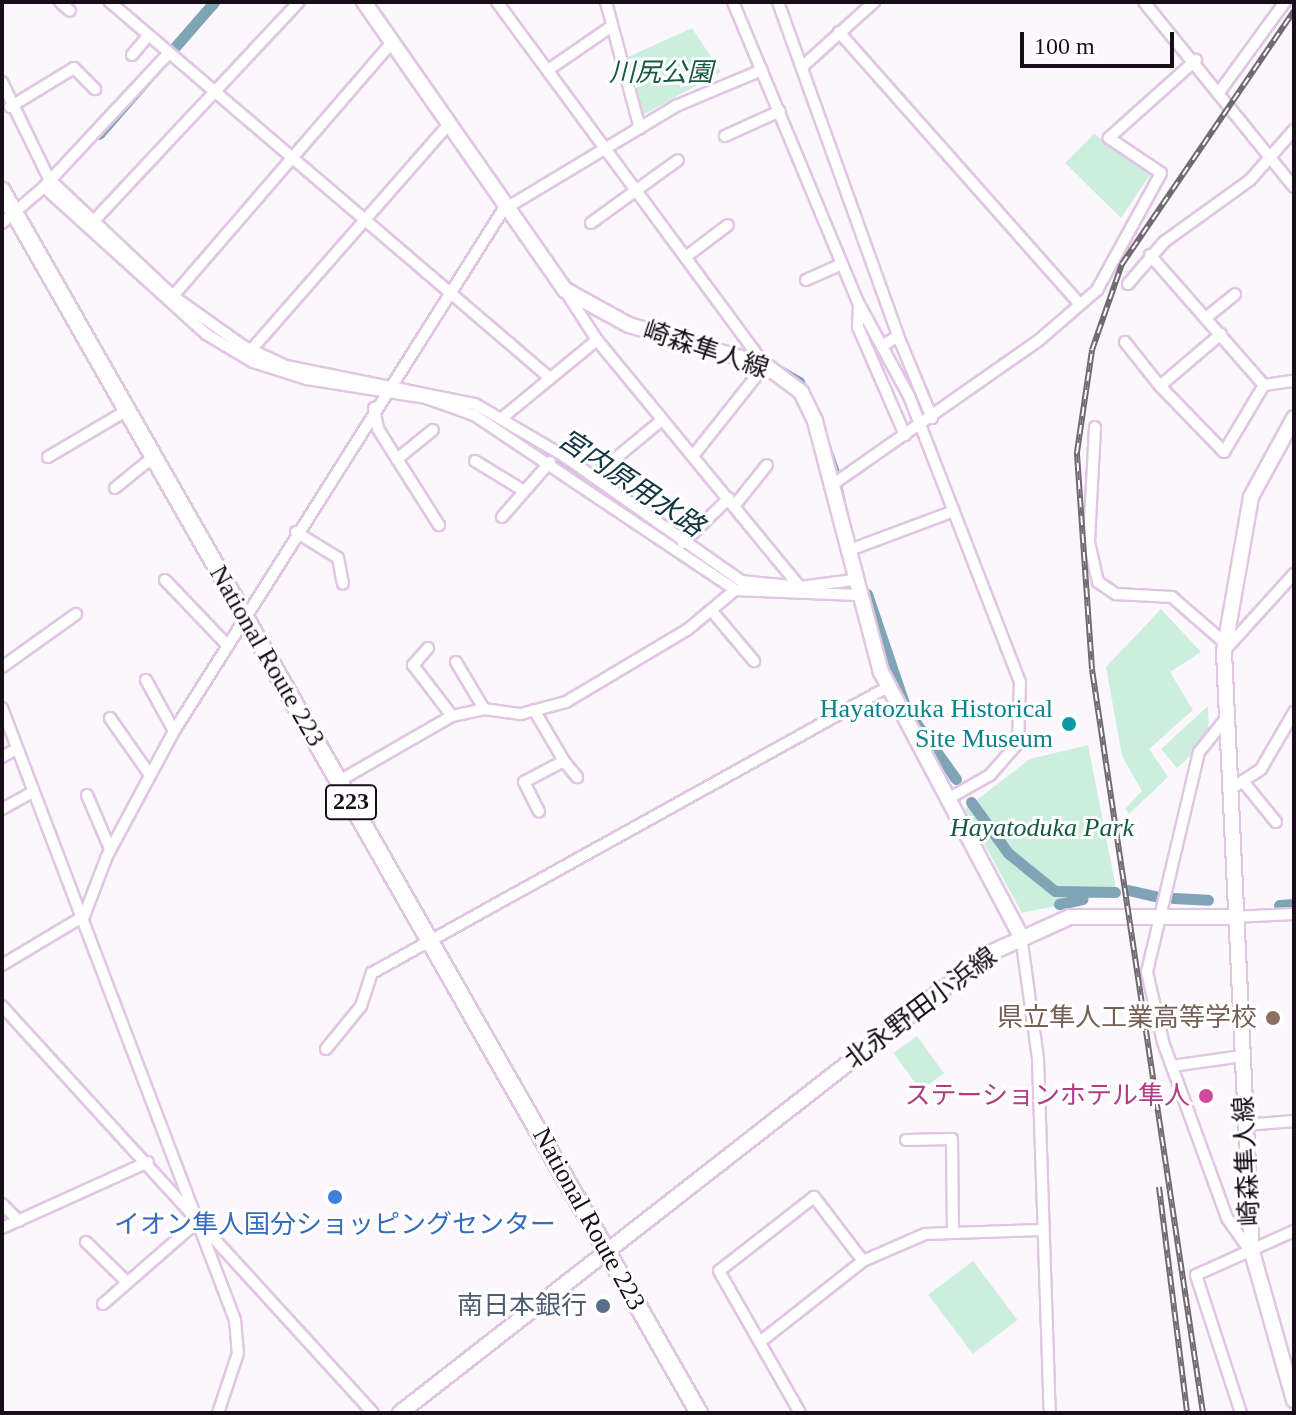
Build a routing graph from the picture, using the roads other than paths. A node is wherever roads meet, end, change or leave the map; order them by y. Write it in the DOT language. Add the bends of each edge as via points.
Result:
graph roads {
  1 [pos="60,2"];
  2 [pos="110,2"];
  3 [pos="299,2"];
  4 [pos="364,2"];
  5 [pos="497,2"];
  6 [pos="606,2"];
  7 [pos="733,2"];
  8 [pos="778,2"];
  9 [pos="874,2"];
  10 [pos="1144,2"];
  11 [pos="1285,2"];
  12 [pos="70,11"];
  13 [pos="612,26"];
  14 [pos="839,32"];
  15 [pos="147,37"];
  16 [pos="391,43"];
  17 [pos="132,55"];
  18 [pos="167,55"];
  19 [pos="1196,60"];
  20 [pos="803,66"];
  21 [pos="548,70"];
  22 [pos="762,70"];
  23 [pos="2,82"];
  24 [pos="95,89"];
  25 [pos="1220,91"];
  26 [pos="214,93"];
  27 [pos="10,107"];
  28 [pos="780,111"];
  29 [pos="447,126"];
  30 [pos="640,129"];
  31 [pos="1294,130"];
  32 [pos="725,136"];
  33 [pos="608,150"];
  34 [pos="1270,157"];
  35 [pos="291,160"];
  36 [pos="678,160"];
  37 [pos="46,183"];
  38 [pos="1294,187"];
  39 [pos="637,190"];
  40 [pos="2,191"];
  41 [pos="503,210"];
  42 [pos="8,218"];
  43 [pos="591,223"];
  44 [pos="728,225"];
  45 [pos="89,226"];
  46 [pos="363,226"];
  47 [pos="1150,255"];
  48 [pos="687,256"];
  49 [pos="842,264"];
  50 [pos="806,280"];
  51 [pos="1128,284"];
  52 [pos="565,290"];
  53 [pos="1235,294"];
  54 [pos="173,296"];
  55 [pos="445,296"];
  56 [pos="859,304"];
  57 [pos="1080,304"];
  58 [pos="1207,317"];
  59 [pos="1221,334"];
  60 [pos="898,336"];
  61 [pos="597,340"];
  62 [pos="1125,342"];
  63 [pos="882,346"];
  64 [pos="252,349"];
  65 [pos="765,365"];
  66 [pos="550,378"];
  67 [pos="1294,381"];
  68 [pos="1264,385"];
  69 [pos="1160,386"];
  70 [pos="387,387"];
  71 [pos="374,408"];
  72 [pos="126,411"];
  73 [pos="502,418"];
  74 [pos="932,418"];
  75 [pos="1294,418"];
  76 [pos="662,420"];
  77 [pos="920,425"];
  78 [pos="1095,427"];
  79 [pos="433,430"];
  80 [pos="905,435"];
  81 [pos="693,456"];
  82 [pos="48,457"];
  83 [pos="153,457"];
  84 [pos="397,459"];
  85 [pos="475,461"];
  86 [pos="550,462"];
  87 [pos="767,465"];
  88 [pos="593,477"];
  89 [pos="832,485"];
  90 [pos="115,488"];
  91 [pos="524,491"];
  92 [pos="732,502"];
  93 [pos="954,511"];
  94 [pos="502,517"];
  95 [pos="439,525"];
  96 [pos="296,532"];
  97 [pos="683,543"];
  98 [pos="847,551"];
  99 [pos="1294,574"];
  100 [pos="165,580"];
  101 [pos="343,584"];
  102 [pos="800,587"];
  103 [pos="855,588"];
  104 [pos="735,590"];
  105 [pos="711,610"];
  106 [pos="76,614"];
  107 [pos="244,617"];
  108 [pos="228,646"];
  109 [pos="1224,647"];
  110 [pos="428,648"];
  111 [pos="754,661"];
  112 [pos="456,662"];
  113 [pos="2,667"];
  114 [pos="146,680"];
  115 [pos="888,687"];
  116 [pos="2,708"];
  117 [pos="484,709"];
  118 [pos="534,710"];
  119 [pos="1294,712"];
  120 [pos="452,716"];
  121 [pos="1228,716"];
  122 [pos="110,718"];
  123 [pos="174,731"];
  124 [pos="14,750"];
  125 [pos="2,757"];
  126 [pos="564,761"];
  127 [pos="150,775"];
  128 [pos="577,777"];
  129 [pos="339,781"];
  130 [pos="1245,784"];
  131 [pos="1229,790"];
  132 [pos="31,793"];
  133 [pos="87,795"];
  134 [pos="953,796"];
  135 [pos="2,809"];
  136 [pos="539,811"];
  137 [pos="1276,822"];
  138 [pos="110,849"];
  139 [pos="1161,912"];
  140 [pos="1294,914"];
  141 [pos="84,916"];
  142 [pos="1233,917"];
  143 [pos="1021,936"];
  144 [pos="433,941"];
  145 [pos="2,965"];
  146 [pos="2,1006"];
  147 [pos="326,1049"];
  148 [pos="1242,1056"];
  149 [pos="1172,1066"];
  150 [pos="1294,1121"];
  151 [pos="1245,1125"];
  152 [pos="906,1140"];
  153 [pos="148,1162"];
  154 [pos="2,1204"];
  155 [pos="19,1221"];
  156 [pos="198,1221"];
  157 [pos="2,1228"];
  158 [pos="1040,1230"];
  159 [pos="1294,1231"];
  160 [pos="953,1233"];
  161 [pos="86,1242"];
  162 [pos="1252,1252"];
  163 [pos="608,1254"];
  164 [pos="863,1261"];
  165 [pos="127,1282"];
  166 [pos="103,1304"];
  167 [pos="760,1342"];
  168 [pos="1294,1400"];
  169 [pos="418,1408"];
  170 [pos="218,1413"];
  171 [pos="373,1413"];
  172 [pos="400,1413"];
  173 [pos="699,1413"];
  174 [pos="800,1413"];
  175 [pos="1050,1413"];
  176 [pos="1241,1413"];
  1 -- 12 [label="street"];
  2 -- 15 [label="street"];
  3 -- 26 [label="street"];
  4 -- 16 [label="main road, 崎森隼人線"];
  5 -- 21 [label="street"];
  6 -- 13 [label="street"];
  7 -- 22 [label="street"];
  8 -- 20 [label="street"];
  9 -- 14 [label="street"];
  10 -- 19 [label="street"];
  11 -- 25 [label="street"];
  13 -- 21 [label="street"];
  13 -- 30 [label="street"];
  14 -- 20 [label="street"];
  14 -- 57 [label="street"];
  15 -- 17 [label="street"];
  15 -- 18 [label="street"];
  16 -- 29 [label="main road, 崎森隼人線"];
  16 -- 35 [label="street"];
  18 -- 26 [label="street"];
  18 -- 37 [label="street"];
  19 -- 25 [label="street"];
  19 -- 57 [label="street" via="1109,138 1161,173 1097,290"];
  20 -- 60 [label="street"];
  21 -- 33 [label="street"];
  22 -- 28 [label="street"];
  22 -- 30 [label="street"];
  23 -- 27 [label="street"];
  24 -- 27 [label="street" via="74,68"];
  25 -- 34 [label="street"];
  26 -- 35 [label="street"];
  26 -- 45 [label="street"];
  27 -- 37 [label="street"];
  28 -- 32 [label="street"];
  28 -- 49 [label="street"];
  29 -- 41 [label="main road, 崎森隼人線"];
  29 -- 46 [label="street"];
  30 -- 33 [label="street"];
  31 -- 34 [label="street"];
  33 -- 39 [label="street"];
  33 -- 41 [label="street"];
  34 -- 38 [label="street"];
  34 -- 47 [label="street"];
  35 -- 46 [label="street"];
  35 -- 54 [label="street"];
  36 -- 39 [label="street"];
  37 -- 42 [label="street"];
  37 -- 45 [label="street"];
  39 -- 43 [label="street"];
  39 -- 48 [label="street"];
  40 -- 42 [label="highway, National Route 223 / 223"];
  41 -- 52 [label="main road, 崎森隼人線"];
  41 -- 55 [label="street"];
  42 -- 72 [label="highway, National Route 223 / 223"];
  44 -- 48 [label="street"];
  45 -- 54 [label="street"];
  45 -- 70 [label="street" via="231,350 307,379"];
  46 -- 55 [label="street"];
  46 -- 64 [label="street"];
  47 -- 51 [label="street"];
  47 -- 58 [label="street"];
  48 -- 65 [label="street"];
  49 -- 50 [label="street"];
  49 -- 56 [label="street"];
  52 -- 61 [label="street"];
  52 -- 65 [label="main road, 崎森隼人線" via="629,325"];
  53 -- 58 [label="street"];
  54 -- 64 [label="street"];
  55 -- 66 [label="street"];
  55 -- 70 [label="street"];
  56 -- 63 [label="street"];
  56 -- 80 [label="street" via="858,327"];
  57 -- 74 [label="street"];
  58 -- 59 [label="street"];
  59 -- 68 [label="street"];
  59 -- 69 [label="street"];
  60 -- 63 [label="street"];
  60 -- 74 [label="street"];
  61 -- 66 [label="street"];
  61 -- 76 [label="street"];
  62 -- 69 [label="street"];
  63 -- 77 [label="street"];
  64 -- 70 [label="street" via="319,374"];
  65 -- 81 [label="street"];
  65 -- 89 [label="main road, 崎森隼人線" via="801,392"];
  66 -- 73 [label="street"];
  67 -- 68 [label="street"];
  68 -- 69 [label="street" via="1224,452"];
  70 -- 71 [label="street"];
  70 -- 73 [label="street" via="443,393"];
  70 -- 86 [label="street" via="474,415"];
  71 -- 84 [label="street"];
  71 -- 96 [label="street"];
  72 -- 82 [label="street"];
  72 -- 83 [label="highway, National Route 223 / 223"];
  73 -- 88 [label="street"];
  74 -- 77 [label="street"];
  75 -- 109 [label="main road" via="1251,497"];
  76 -- 81 [label="street"];
  76 -- 88 [label="street"];
  77 -- 80 [label="street"];
  77 -- 93 [label="street"];
  78 -- 109 [label="street" via="1089,542 1098,582 1116,594 1172,597"];
  79 -- 84 [label="street"];
  80 -- 89 [label="street"];
  81 -- 92 [label="street"];
  83 -- 90 [label="street"];
  83 -- 107 [label="highway, National Route 223 / 223"];
  84 -- 95 [label="street"];
  85 -- 91 [label="street"];
  86 -- 91 [label="street"];
  86 -- 104 [label="street"];
  87 -- 92 [label="street"];
  88 -- 97 [label="street"];
  89 -- 98 [label="main road, 崎森隼人線"];
  91 -- 94 [label="street"];
  92 -- 97 [label="street"];
  92 -- 102 [label="street"];
  93 -- 98 [label="street"];
  93 -- 134 [label="street" via="1020,682 1024,722 1009,757"];
  96 -- 101 [label="street" via="338,558"];
  96 -- 107 [label="street"];
  97 -- 102 [label="street" via="741,581"];
  98 -- 103 [label="main road, 崎森隼人線"];
  99 -- 109 [label="street"];
  100 -- 108 [label="street"];
  102 -- 103 [label="street"];
  103 -- 104 [label="street"];
  103 -- 115 [label="main road, 崎森隼人線"];
  104 -- 105 [label="street"];
  105 -- 111 [label="street"];
  105 -- 118 [label="street" via="566,702"];
  106 -- 113 [label="street"];
  107 -- 108 [label="street"];
  107 -- 129 [label="highway, National Route 223 / 223"];
  108 -- 123 [label="street"];
  109 -- 121 [label="main road"];
  110 -- 120 [label="street" via="413,665"];
  112 -- 117 [label="street"];
  114 -- 123 [label="street"];
  115 -- 134 [label="main road, 崎森隼人線"];
  115 -- 144 [label="street"];
  116 -- 124 [label="street"];
  117 -- 118 [label="street"];
  117 -- 120 [label="street"];
  118 -- 126 [label="street"];
  119 -- 130 [label="street"];
  120 -- 129 [label="street"];
  121 -- 131 [label="main road"];
  121 -- 139 [label="street" via="1199,752"];
  122 -- 127 [label="street"];
  123 -- 127 [label="street"];
  124 -- 125 [label="street"];
  124 -- 132 [label="street"];
  126 -- 128 [label="street"];
  126 -- 136 [label="street" via="524,782"];
  127 -- 138 [label="street"];
  129 -- 144 [label="highway, National Route 223 / 223"];
  130 -- 131 [label="street"];
  130 -- 137 [label="street"];
  131 -- 142 [label="main road"];
  132 -- 135 [label="street"];
  132 -- 141 [label="street"];
  133 -- 138 [label="street"];
  134 -- 143 [label="main road, 崎森隼人線"];
  138 -- 141 [label="street"];
  139 -- 142 [label="main road, 北永野田小浜線"];
  139 -- 143 [label="main road, 北永野田小浜線" via="1070,917"];
  139 -- 149 [label="street" via="1147,972"];
  140 -- 142 [label="street"];
  141 -- 145 [label="street"];
  141 -- 156 [label="street"];
  142 -- 148 [label="main road, 崎森隼人線"];
  143 -- 158 [label="street" via="1038,1059"];
  143 -- 163 [label="main road, 北永野田小浜線" via="948,982"];
  144 -- 147 [label="street" via="372,973 361,1006"];
  144 -- 163 [label="highway, National Route 223 / 223"];
  146 -- 153 [label="street"];
  148 -- 149 [label="street"];
  148 -- 151 [label="main road, 崎森隼人線"];
  149 -- 162 [label="street" via="1227,1218"];
  150 -- 151 [label="street"];
  151 -- 162 [label="main road, 崎森隼人線"];
  152 -- 160 [label="street" via="952,1139"];
  153 -- 155 [label="street"];
  153 -- 156 [label="street"];
  154 -- 155 [label="street"];
  155 -- 157 [label="street"];
  156 -- 165 [label="street"];
  156 -- 170 [label="street" via="238,1334"];
  156 -- 171 [label="street"];
  158 -- 160 [label="street"];
  158 -- 175 [label="street"];
  159 -- 162 [label="street"];
  160 -- 164 [label="street" via="925,1234"];
  161 -- 165 [label="street"];
  162 -- 168 [label="main road, 崎森隼人線"];
  162 -- 176 [label="street" via="1195,1279"];
  163 -- 169 [label="main road, 北永野田小浜線"];
  163 -- 173 [label="highway, National Route 223 / 223"];
  164 -- 167 [label="street"];
  164 -- 167 [label="street" via="814,1197 719,1271"];
  165 -- 166 [label="street"];
  167 -- 174 [label="street"];
  169 -- 172 [label="main road, 北永野田小浜線"];
}
